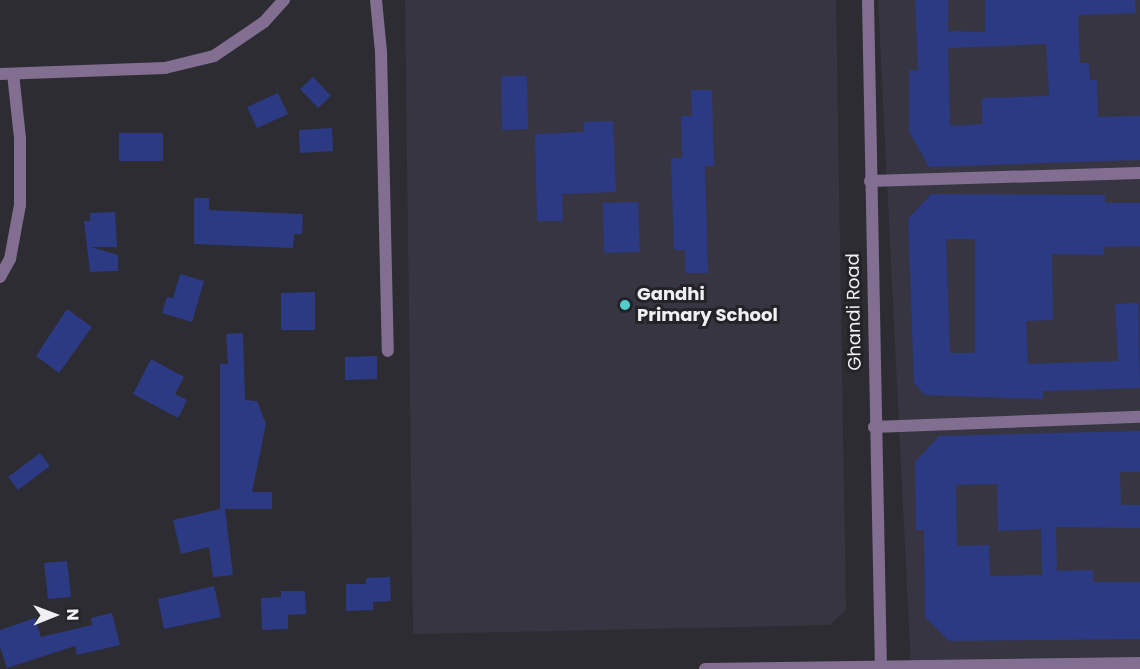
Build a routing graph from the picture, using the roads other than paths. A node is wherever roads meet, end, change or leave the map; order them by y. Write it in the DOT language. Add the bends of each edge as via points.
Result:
graph roads {
  1 [pos="284,0"];
  2 [pos="376,0"];
  3 [pos="868,0"];
  4 [pos="0,74"];
  5 [pos="13,74"];
  6 [pos="1140,173"];
  7 [pos="870,181"];
  8 [pos="0,277"];
  9 [pos="388,351"];
  10 [pos="1140,417"];
  11 [pos="874,428"];
  12 [pos="1140,663"];
  13 [pos="881,668"];
  14 [pos="705,669"];
  1 -- 5 [label="street" via="264,22 214,56 165,68"];
  2 -- 9 [label="street" via="381,52"];
  3 -- 7 [label="street, Ghandi Road"];
  4 -- 5 [label="street"];
  5 -- 8 [label="street" via="20,138 20,205 10,259"];
  6 -- 7 [label="street"];
  7 -- 11 [label="street, Ghandi Road"];
  10 -- 11 [label="street"];
  11 -- 13 [label="street, Ghandi Road"];
  12 -- 13 [label="street"];
  13 -- 14 [label="street"];
}
